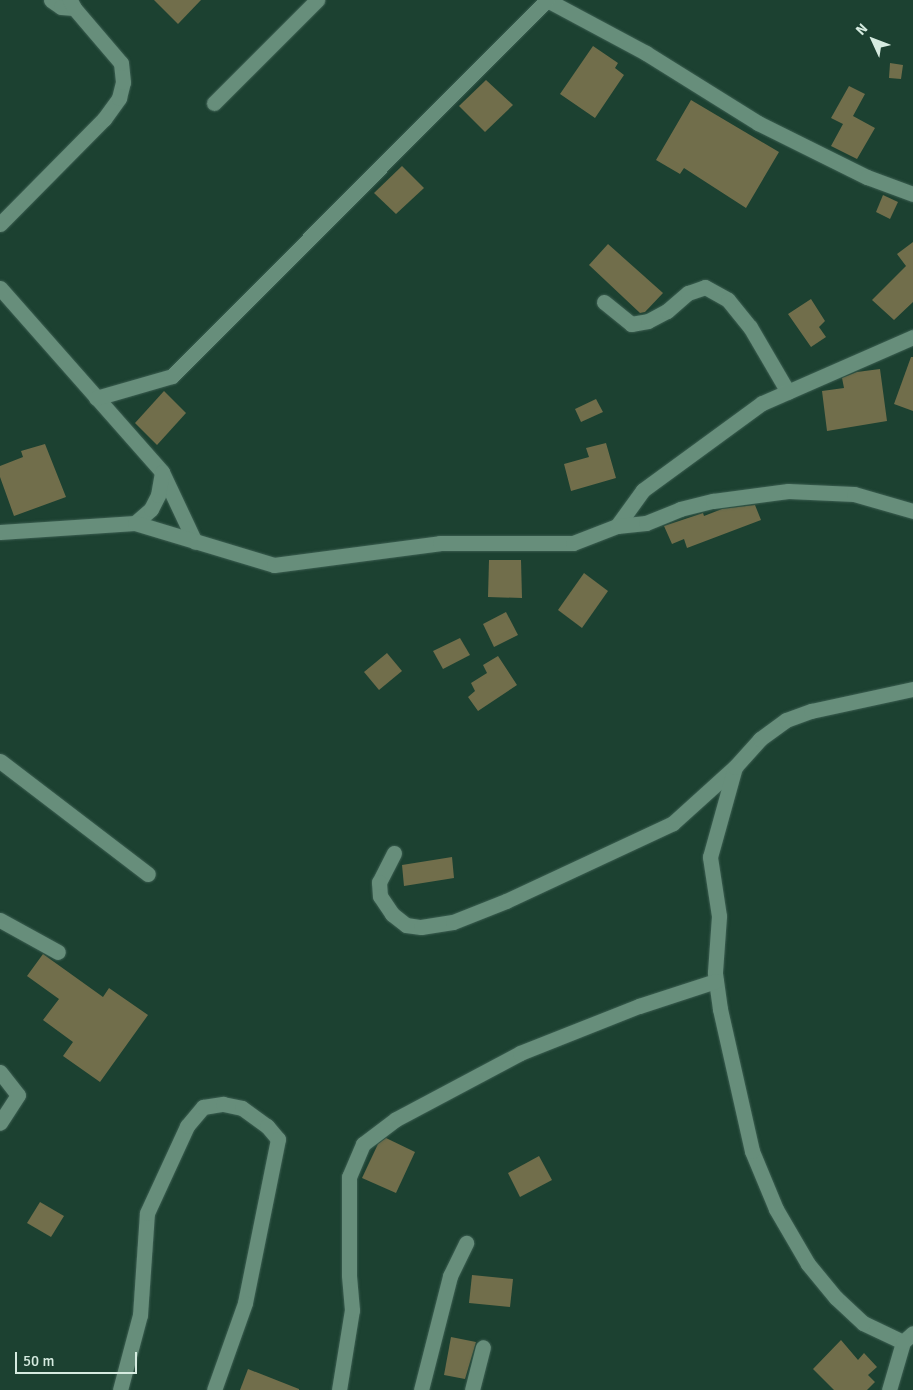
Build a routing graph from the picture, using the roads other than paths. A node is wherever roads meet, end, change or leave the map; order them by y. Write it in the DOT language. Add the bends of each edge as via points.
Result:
graph roads {
  1 [pos="51,0"];
  2 [pos="317,0"];
  3 [pos="547,0"];
  4 [pos="72,4"];
  5 [pos="214,103"];
  6 [pos="913,194"];
  7 [pos="0,224"];
  8 [pos="0,288"];
  9 [pos="604,302"];
  10 [pos="913,338"];
  11 [pos="788,392"];
  12 [pos="96,398"];
  13 [pos="162,472"];
  14 [pos="913,511"];
  15 [pos="135,523"];
  16 [pos="617,526"];
  17 [pos="0,532"];
  18 [pos="195,542"];
  19 [pos="913,689"];
  20 [pos="0,761"];
  21 [pos="735,766"];
  22 [pos="394,853"];
  23 [pos="148,874"];
  24 [pos="0,920"];
  25 [pos="58,952"];
  26 [pos="716,981"];
  27 [pos="0,1072"];
  28 [pos="0,1123"];
  29 [pos="466,1243"];
  30 [pos="908,1337"];
  31 [pos="483,1347"];
  32 [pos="120,1390"];
  33 [pos="214,1390"];
  34 [pos="338,1390"];
  35 [pos="421,1390"];
  36 [pos="472,1390"];
  37 [pos="889,1390"];
  1 -- 4 [label="street" via="61,7"];
  2 -- 5 [label="street"];
  3 -- 6 [label="street" via="646,53 758,123 867,177"];
  3 -- 12 [label="street" via="172,376"];
  4 -- 7 [label="street" via="121,64 123,82 120,98 104,119"];
  8 -- 12 [label="street"];
  9 -- 11 [label="street" via="631,324 648,321 667,311 688,293 705,287 728,300 750,327"];
  10 -- 11 [label="street"];
  11 -- 16 [label="street" via="762,403 643,490"];
  12 -- 13 [label="street"];
  13 -- 15 [label="street" via="158,495 151,509"];
  13 -- 18 [label="street"];
  14 -- 16 [label="street" via="854,494 788,491 713,501 680,509 646,523"];
  15 -- 17 [label="street"];
  15 -- 18 [label="street"];
  16 -- 18 [label="street" via="573,543 440,544 274,565"];
  19 -- 21 [label="street" via="811,711 786,720 760,739"];
  20 -- 23 [label="street"];
  21 -- 22 [label="street" via="673,823 506,901 453,922 421,928 406,925 392,914 380,896 379,882"];
  21 -- 26 [label="street" via="710,857 719,916"];
  24 -- 25 [label="street"];
  26 -- 30 [label="street" via="752,1151 776,1209 808,1264 836,1298 863,1323"];
  26 -- 34 [label="street" via="639,1006 520,1053 396,1119 363,1144 349,1177 352,1310"];
  27 -- 28 [label="street" via="18,1095"];
  29 -- 35 [label="street" via="450,1276"];
  30 -- 37 [label="street"];
  31 -- 36 [label="street"];
  32 -- 33 [label="street" via="140,1315 147,1213 187,1126 203,1107 223,1104 242,1108 267,1126 278,1139 245,1303"];
}
